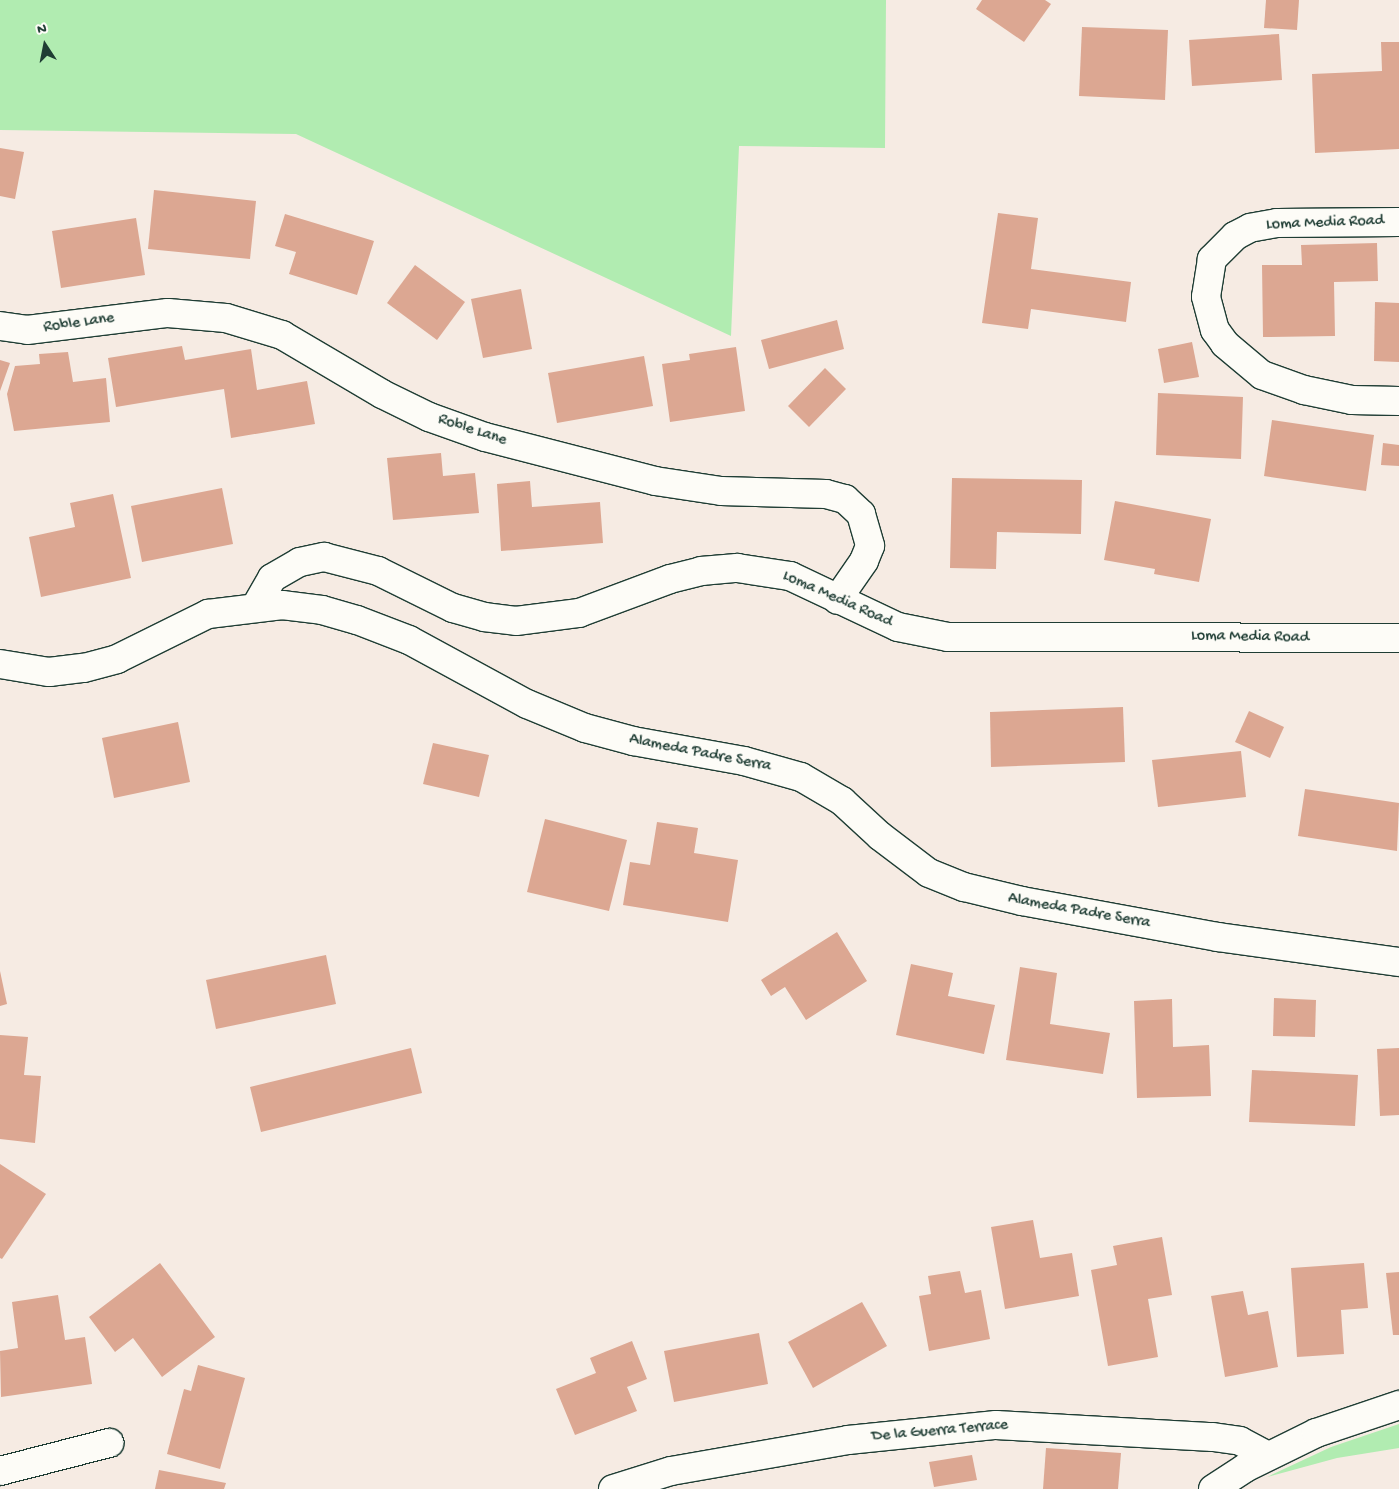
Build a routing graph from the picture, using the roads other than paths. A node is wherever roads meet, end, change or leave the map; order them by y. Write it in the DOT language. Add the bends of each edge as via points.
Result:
graph roads {
  1 [pos="1399,222"];
  2 [pos="0,326"];
  3 [pos="1399,401"];
  4 [pos="837,600"];
  5 [pos="256,606"];
  6 [pos="1399,638"];
  7 [pos="0,664"];
  8 [pos="1399,962"];
  9 [pos="1399,1405"];
  10 [pos="108,1444"];
  11 [pos="1268,1456"];
  12 [pos="0,1471"];
  13 [pos="613,1489"];
  14 [pos="1213,1489"];
  1 -- 3 [label="street, Loma Media Road" via="1277,223 1250,228 1235,236 1212,259 1206,297 1215,330 1225,344 1262,375 1304,390 1352,400"];
  2 -- 4 [label="street, Roble Lane" via="27,330 168,313 226,318 282,335 382,394 429,417 485,437 655,482 721,491 826,494 845,499 861,514 870,546 864,561"];
  4 -- 5 [label="street, Loma Media Road" via="790,576 737,568 701,571 670,579 579,613 516,621 484,617 453,608 378,571 324,557 300,562 272,578"];
  4 -- 6 [label="street, Loma Media Road" via="898,627 948,637"];
  5 -- 7 [label="street, Alameda Padre Serra" via="208,614 117,659 84,668 49,672"];
  5 -- 8 [label="street, Alameda Padre Serra" via="294,605 357,620 409,640 527,704 585,728 744,761 801,777 842,801 880,836 929,873 964,887 1022,901 1218,937"];
  9 -- 11 [label="street" via="1347,1420"];
  10 -- 12 [label="street"];
  11 -- 13 [label="street, De la Guerra Terrace" via="1240,1441 1213,1437 996,1425 848,1440 671,1471"];
  11 -- 14 [label="street"];
}
